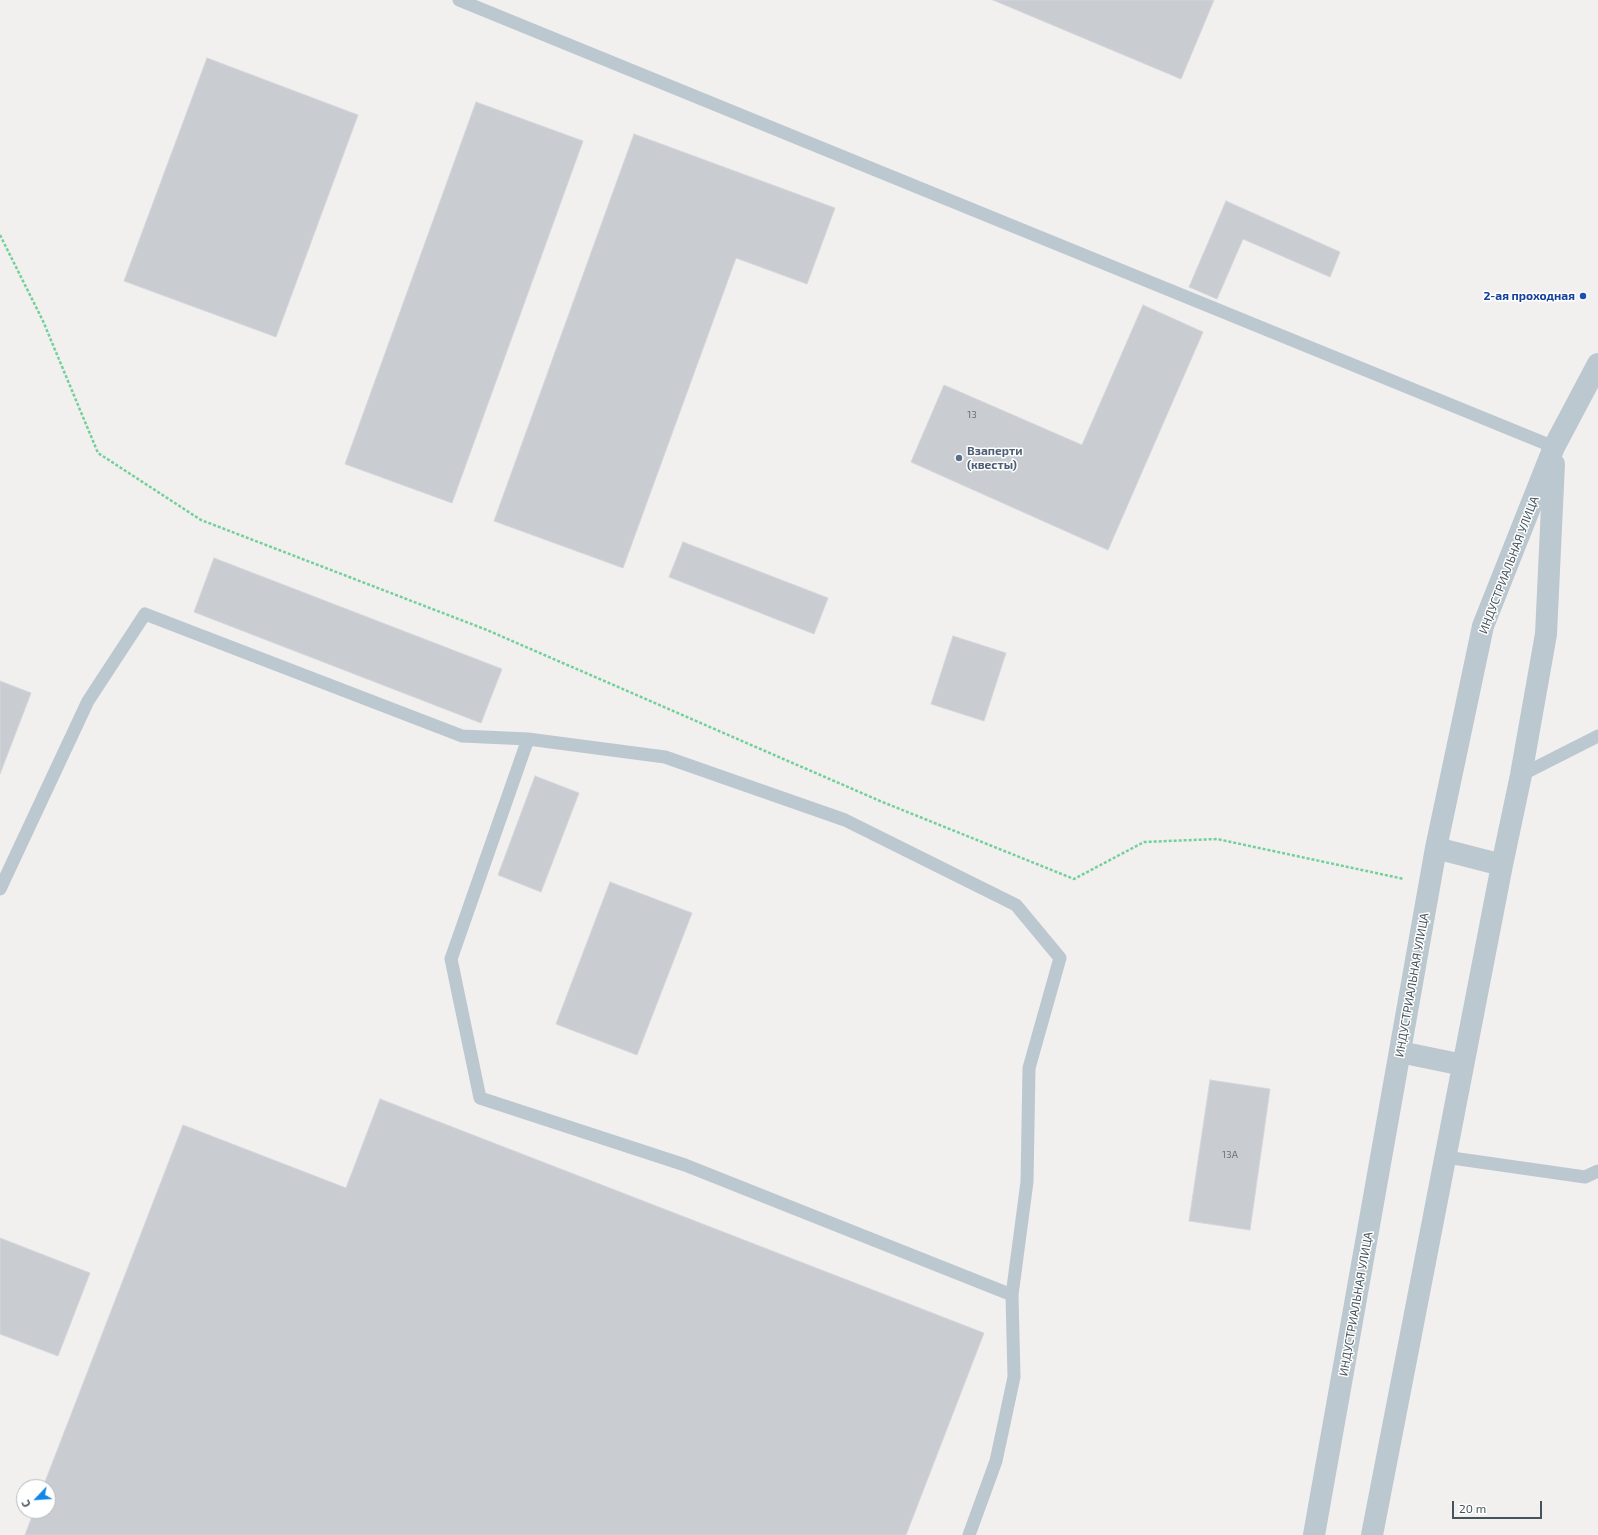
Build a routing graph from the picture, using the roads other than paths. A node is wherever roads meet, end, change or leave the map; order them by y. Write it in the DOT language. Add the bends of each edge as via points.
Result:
graph roads {
  1 [pos="459,0"];
  2 [pos="1598,364"];
  3 [pos="1554,447"];
  4 [pos="1598,736"];
  5 [pos="528,739"];
  6 [pos="1521,775"];
  7 [pos="1436,848"];
  8 [pos="1502,865"];
  9 [pos="0,889"];
  10 [pos="1400,1052"];
  11 [pos="1463,1065"];
  12 [pos="1445,1157"];
  13 [pos="1598,1171"];
  14 [pos="1012,1295"];
  15 [pos="969,1535"];
  16 [pos="1314,1535"];
  17 [pos="1372,1535"];
  1 -- 3 [label="lane"];
  2 -- 3 [label="street, ИНДУСТРИАЛЬНАЯ УЛИЦА"];
  3 -- 6 [label="street, ИНДУСТРИАЛЬНАЯ УЛИЦА" via="1546,634"];
  3 -- 7 [label="street, ИНДУСТРИАЛЬНАЯ УЛИЦА" via="1483,626"];
  4 -- 6 [label="lane"];
  5 -- 9 [label="lane" via="462,736 145,614 88,701"];
  5 -- 14 [label="lane" via="665,757 845,820 1016,905 1060,958 1029,1068 1027,1182"];
  5 -- 14 [label="lane" via="451,959 480,1098 685,1165"];
  6 -- 8 [label="street, ИНДУСТРИАЛЬНАЯ УЛИЦА"];
  7 -- 8 [label="street"];
  7 -- 10 [label="street, ИНДУСТРИАЛЬНАЯ УЛИЦА"];
  8 -- 11 [label="street, ИНДУСТРИАЛЬНАЯ УЛИЦА"];
  10 -- 11 [label="street"];
  10 -- 16 [label="street, ИНДУСТРИАЛЬНАЯ УЛИЦА"];
  11 -- 12 [label="street, ИНДУСТРИАЛЬНАЯ УЛИЦА"];
  12 -- 13 [label="lane" via="1586,1177"];
  12 -- 17 [label="street, ИНДУСТРИАЛЬНАЯ УЛИЦА"];
  14 -- 15 [label="lane" via="1014,1377 996,1461"];
}
